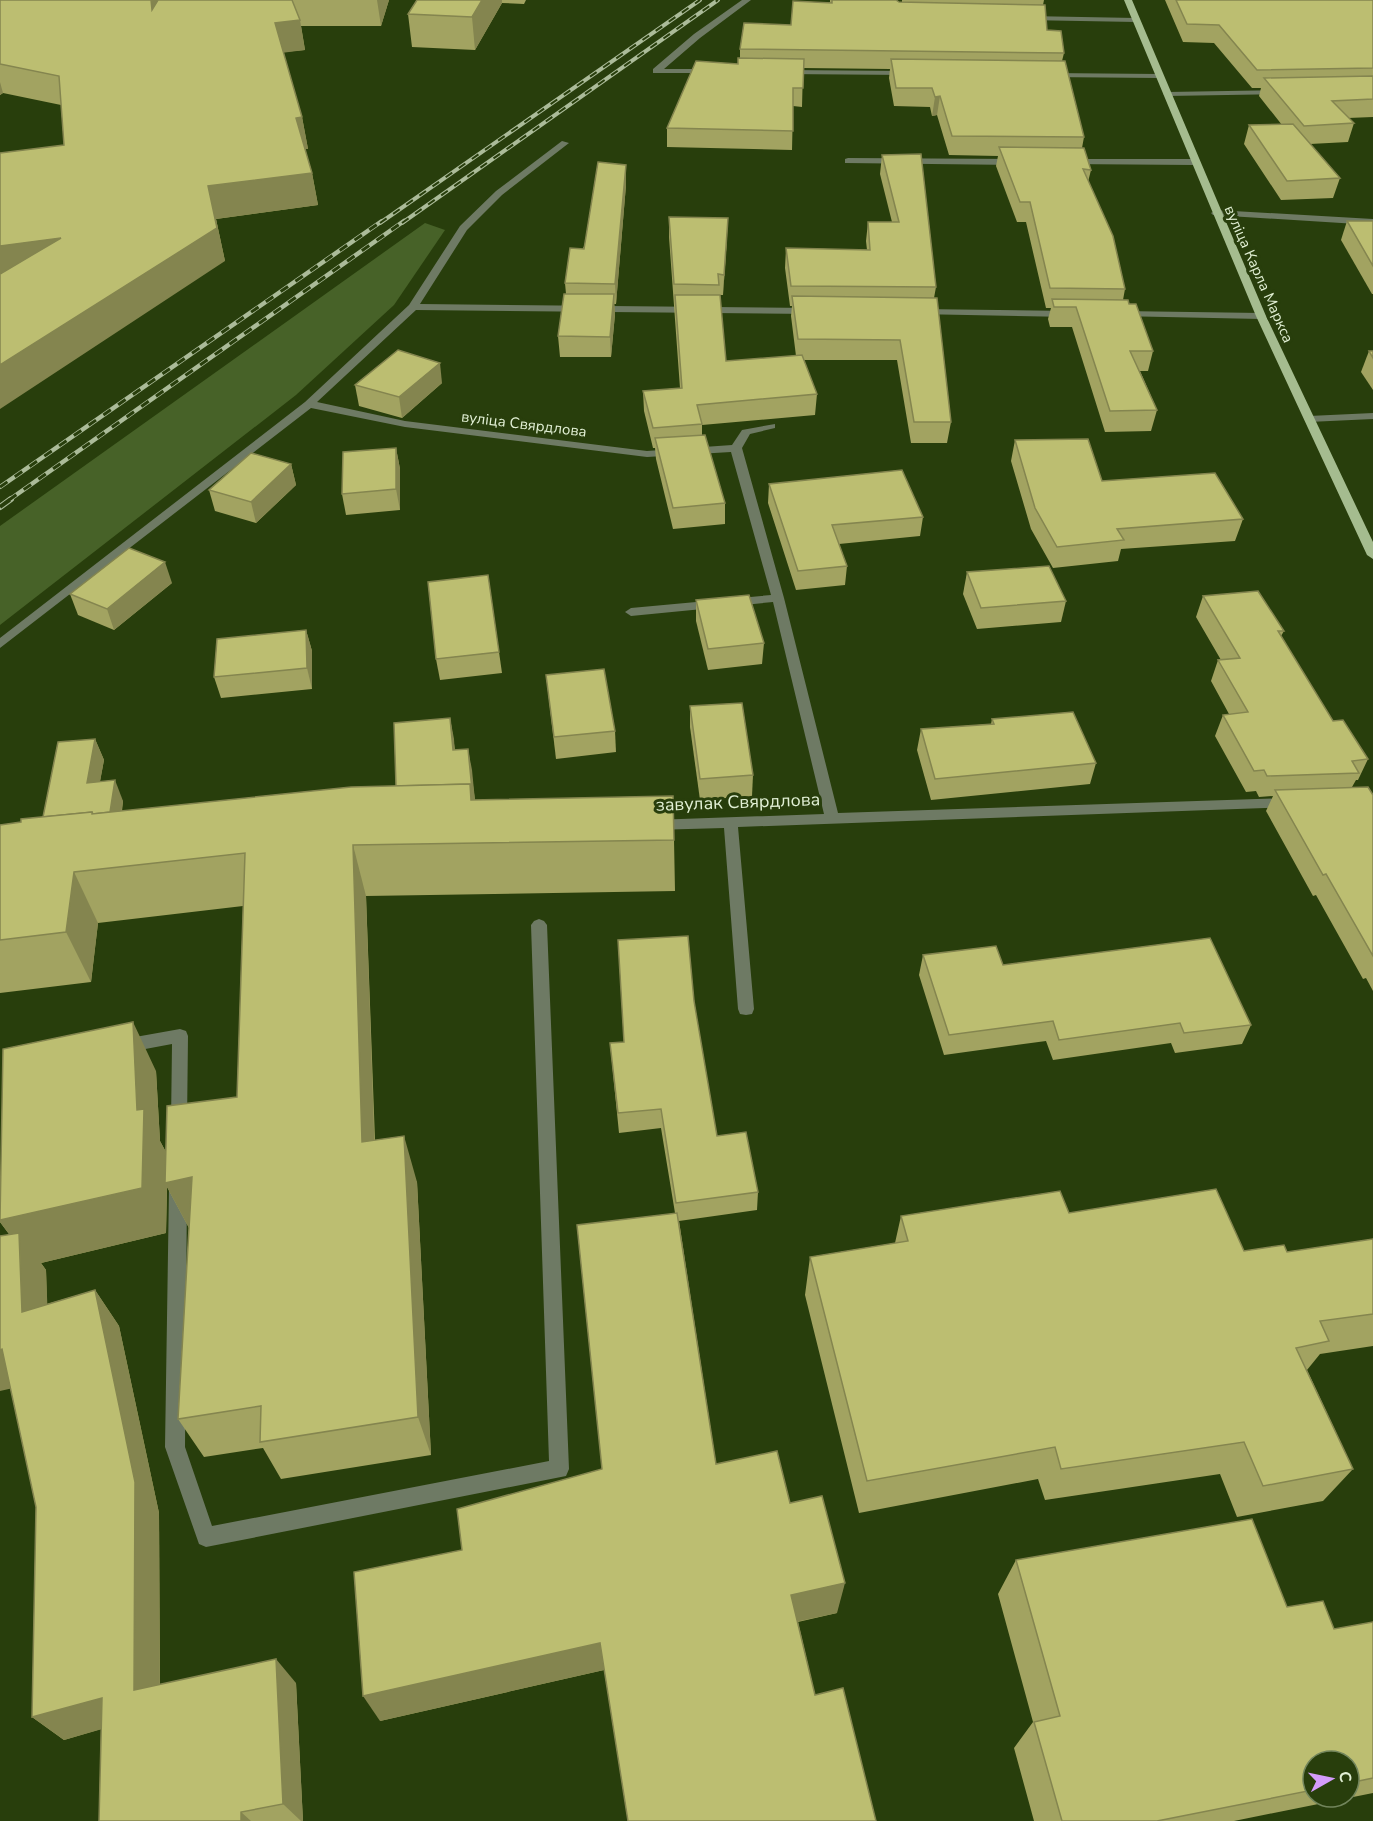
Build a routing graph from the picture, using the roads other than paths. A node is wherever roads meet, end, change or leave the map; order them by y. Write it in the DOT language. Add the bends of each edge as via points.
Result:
graph roads {
  1 [pos="747,0"];
  2 [pos="1128,0"];
  3 [pos="1023,18"];
  4 [pos="1136,20"];
  5 [pos="726,72"];
  6 [pos="773,72"];
  7 [pos="914,73"];
  8 [pos="1044,75"];
  9 [pos="1159,76"];
  10 [pos="1293,92"];
  11 [pos="1167,94"];
  12 [pos="565,143"];
  13 [pos="848,161"];
  14 [pos="1033,162"];
  15 [pos="1056,162"];
  16 [pos="1194,162"];
  17 [pos="1216,213"];
  18 [pos="1373,222"];
  19 [pos="413,307"];
  20 [pos="820,311"];
  21 [pos="904,312"];
  22 [pos="1084,314"];
  23 [pos="1107,314"];
  24 [pos="1261,316"];
  25 [pos="309,404"];
  26 [pos="1373,416"];
  27 [pos="1309,420"];
  28 [pos="771,426"];
  29 [pos="736,448"];
  30 [pos="1373,555"];
  31 [pos="778,598"];
  32 [pos="631,612"];
  33 [pos="0,645"];
  34 [pos="1302,802"];
  35 [pos="832,819"];
  36 [pos="730,823"];
  37 [pos="636,825"];
  38 [pos="539,925"];
  39 [pos="746,1009"];
  40 [pos="101,1050"];
  41 [pos="179,1141"];
  42 [pos="178,1177"];
  1 -- 5 [label="street" via="656,71"];
  2 -- 4 [label="main road, вуліца Карла Маркса"];
  3 -- 4 [label="street"];
  4 -- 9 [label="main road, вуліца Карла Маркса"];
  6 -- 7 [label="street"];
  8 -- 9 [label="street"];
  9 -- 11 [label="main road, вуліца Карла Маркса"];
  10 -- 11 [label="street"];
  11 -- 16 [label="main road, вуліца Карла Маркса"];
  12 -- 19 [label="street" via="499,193 464,228"];
  13 -- 14 [label="street"];
  15 -- 16 [label="street"];
  16 -- 17 [label="main road, вуліца Карла Маркса"];
  17 -- 18 [label="street"];
  17 -- 24 [label="main road, вуліца Карла Маркса"];
  19 -- 20 [label="street"];
  19 -- 25 [label="street"];
  21 -- 22 [label="street"];
  23 -- 24 [label="street"];
  24 -- 27 [label="main road, вуліца Карла Маркса"];
  25 -- 29 [label="street, вуліца Свярдлова" via="405,424 647,454"];
  25 -- 33 [label="street"];
  26 -- 27 [label="street"];
  27 -- 30 [label="main road, вуліца Карла Маркса"];
  28 -- 29 [label="street" via="746,432"];
  29 -- 31 [label="street, завулак Свярдлова"];
  31 -- 32 [label="street"];
  31 -- 35 [label="street, завулак Свярдлова"];
  34 -- 35 [label="street, завулак Свярдлова"];
  35 -- 36 [label="street, завулак Свярдлова"];
  36 -- 37 [label="street, завулак Свярдлова"];
  36 -- 39 [label="street"];
  38 -- 42 [label="street" via="559,1469 206,1536 175,1447"];
  40 -- 41 [label="street" via="180,1036"];
}
